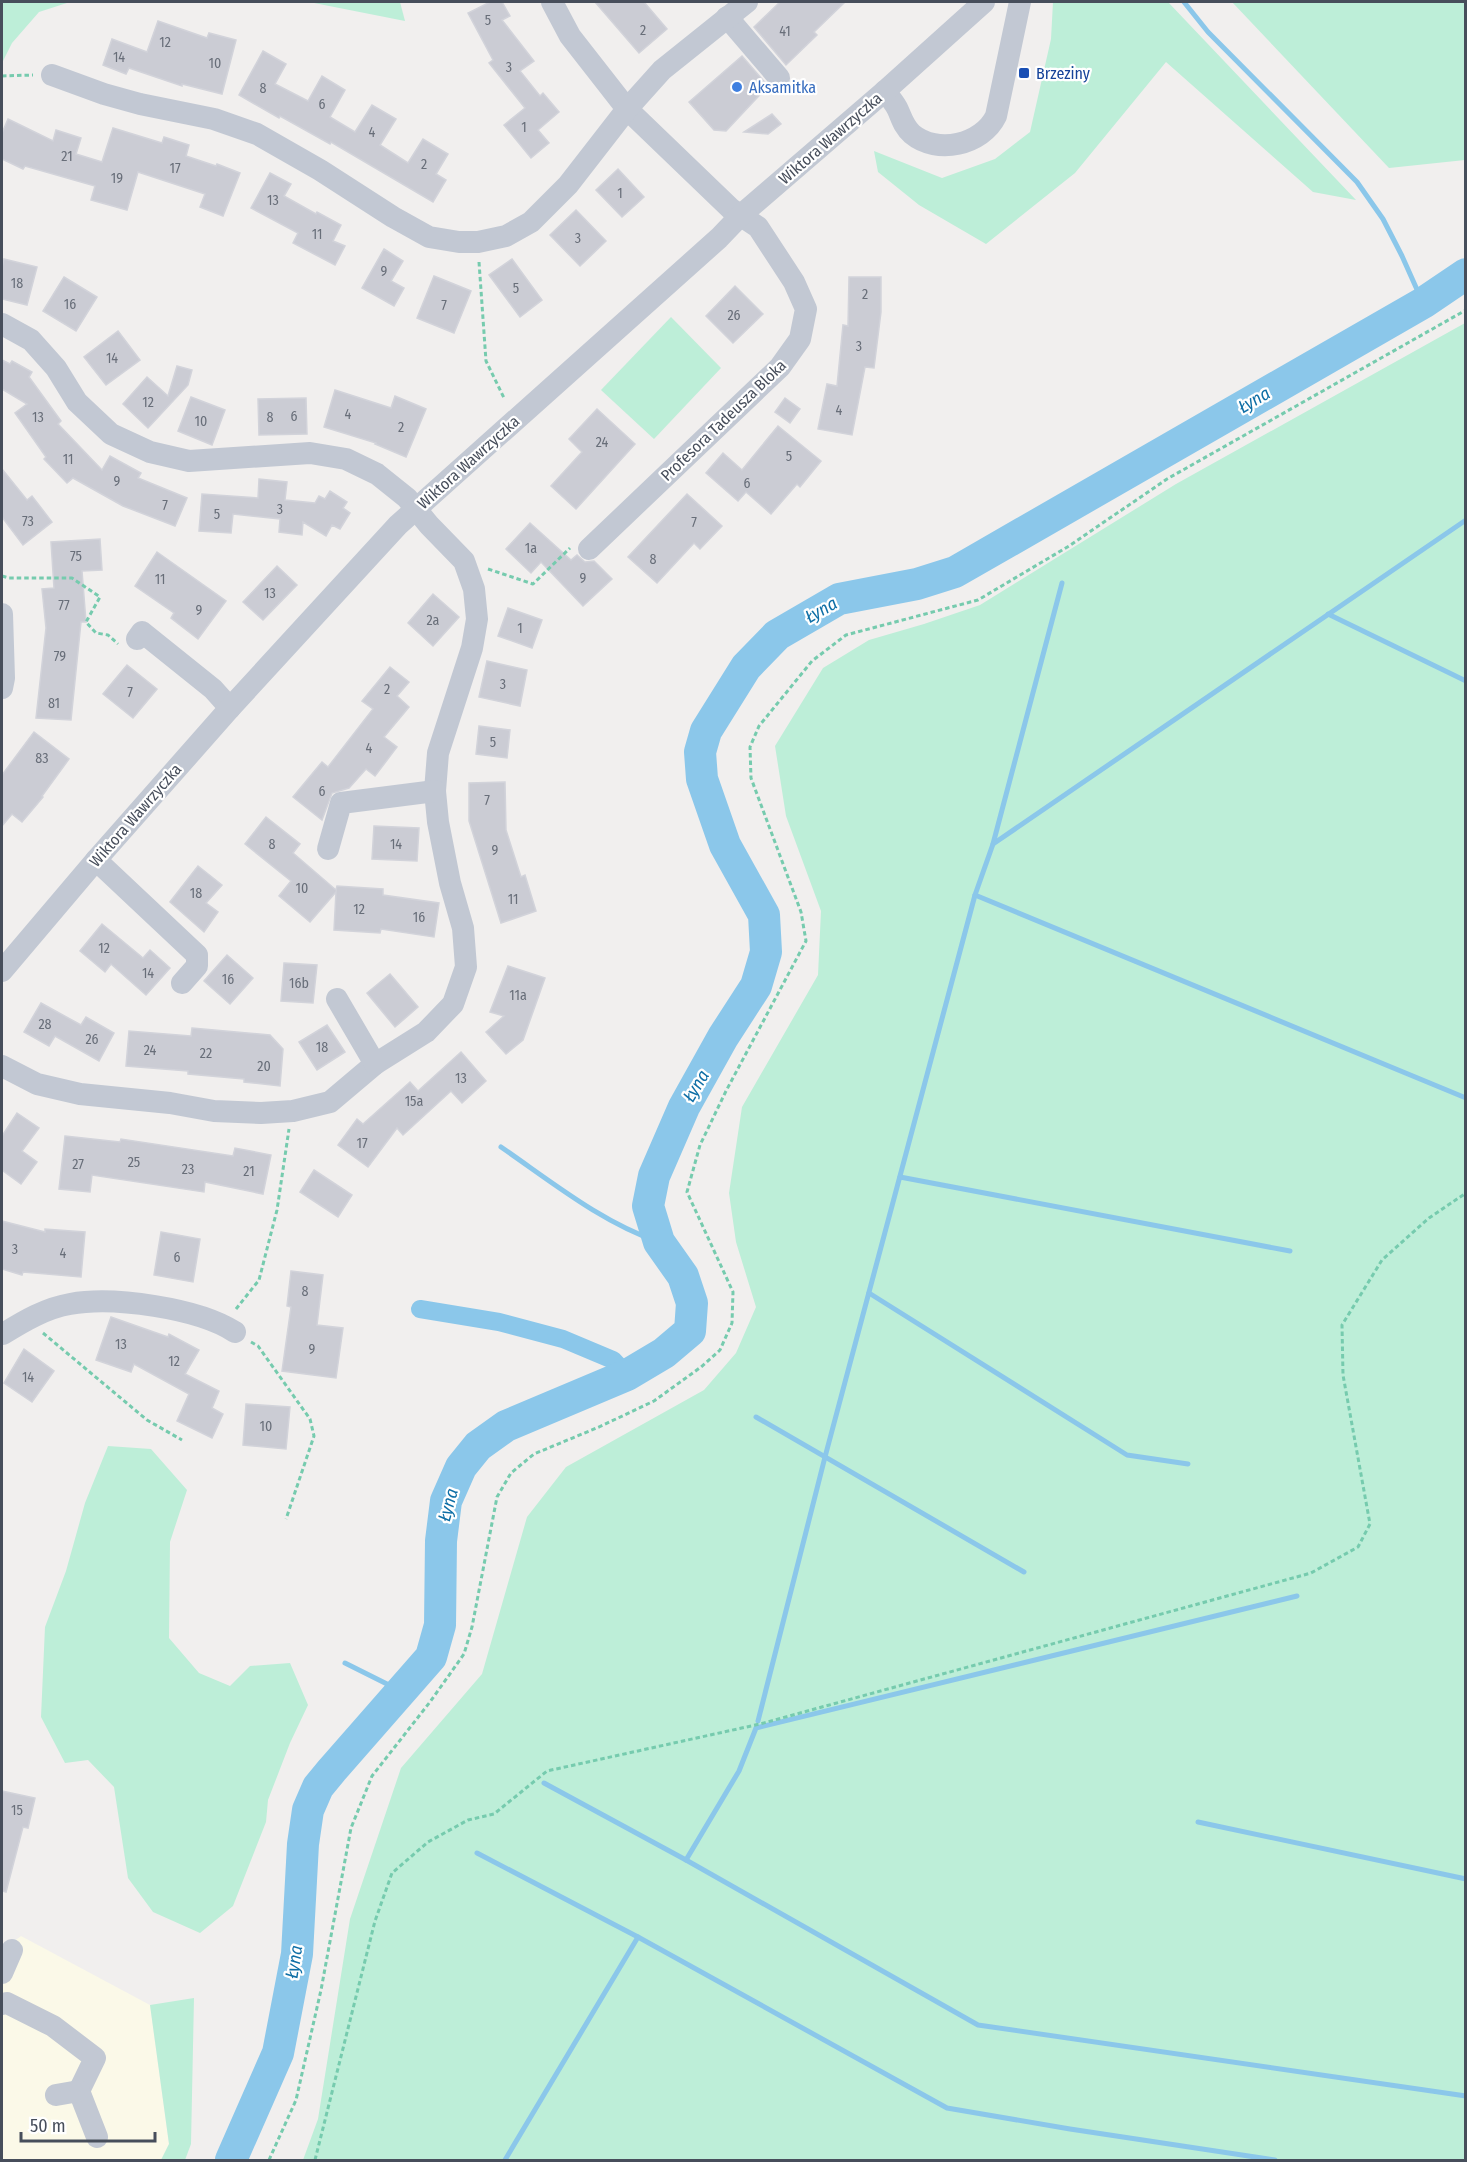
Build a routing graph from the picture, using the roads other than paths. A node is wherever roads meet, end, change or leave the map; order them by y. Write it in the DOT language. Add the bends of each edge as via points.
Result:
graph roads {
  1 [pos="552,2"];
  2 [pos="747,2"];
  3 [pos="984,2"];
  4 [pos="1020,2"];
  5 [pos="727,17"];
  6 [pos="52,75"];
  7 [pos="779,78"];
  8 [pos="885,91"];
  9 [pos="627,109"];
  10 [pos="741,215"];
  11 [pos="2,324"];
  12 [pos="417,508"];
  13 [pos="589,549"];
  14 [pos="2,615"];
  15 [pos="137,639"];
  16 [pos="2,688"];
  17 [pos="230,708"];
  18 [pos="435,791"];
  19 [pos="328,849"];
  20 [pos="96,860"];
  21 [pos="2,970"];
  22 [pos="182,983"];
  23 [pos="337,999"];
  24 [pos="375,1064"];
  25 [pos="2,1066"];
  26 [pos="229,1328"];
  27 [pos="2,1334"];
  28 [pos="12,1950"];
  29 [pos="2,1973"];
  30 [pos="2,2004"];
  31 [pos="79,2091"];
  32 [pos="56,2095"];
  33 [pos="97,2137"];
  1 -- 9 [label="street, Profesora Tadeusza Bloka" via="570,36"];
  2 -- 5 [label="street"];
  3 -- 8 [label="street, Wiktora Wawrzyczka"];
  4 -- 8 [label="street" via="996,116 987,130 956,145 924,142 910,133"];
  5 -- 7 [label="street"];
  5 -- 9 [label="street" via="662,70"];
  6 -- 9 [label="street" via="113,96 214,119 256,134 429,237 459,242 506,236 531,222 568,185"];
  8 -- 10 [label="street, Wiktora Wawrzyczka"];
  9 -- 10 [label="street, Profesora Tadeusza Bloka"];
  10 -- 12 [label="street, Wiktora Wawrzyczka"];
  10 -- 13 [label="street, Profesora Tadeusza Bloka" via="758,227 794,282 806,309 800,339 780,367"];
  11 -- 12 [label="street" via="31,340 56,368 77,402 111,434 150,452 189,461 310,453 346,459 377,474"];
  12 -- 17 [label="street, Wiktora Wawrzyczka"];
  12 -- 18 [label="street" via="464,561 474,589 477,619 472,648 438,753"];
  14 -- 16 [label="street"];
  15 -- 17 [label="street" via="142,632 213,689"];
  17 -- 20 [label="street, Wiktora Wawrzyczka"];
  18 -- 19 [label="street" via="341,803"];
  18 -- 24 [label="street" via="450,883 464,928 466,967 453,1004 426,1032"];
  20 -- 21 [label="street, Wiktora Wawrzyczka"];
  20 -- 22 [label="street" via="197,955 197,966"];
  23 -- 24 [label="street"];
  24 -- 25 [label="street" via="330,1102 293,1111 261,1113 80,1094 37,1084"];
  26 -- 27 [label="street" via="190,1312 91,1301 44,1311"];
  28 -- 29 [label="street"];
  30 -- 31 [label="street" via="53,2026 95,2058"];
  31 -- 32 [label="street"];
  31 -- 33 [label="street"];
}
